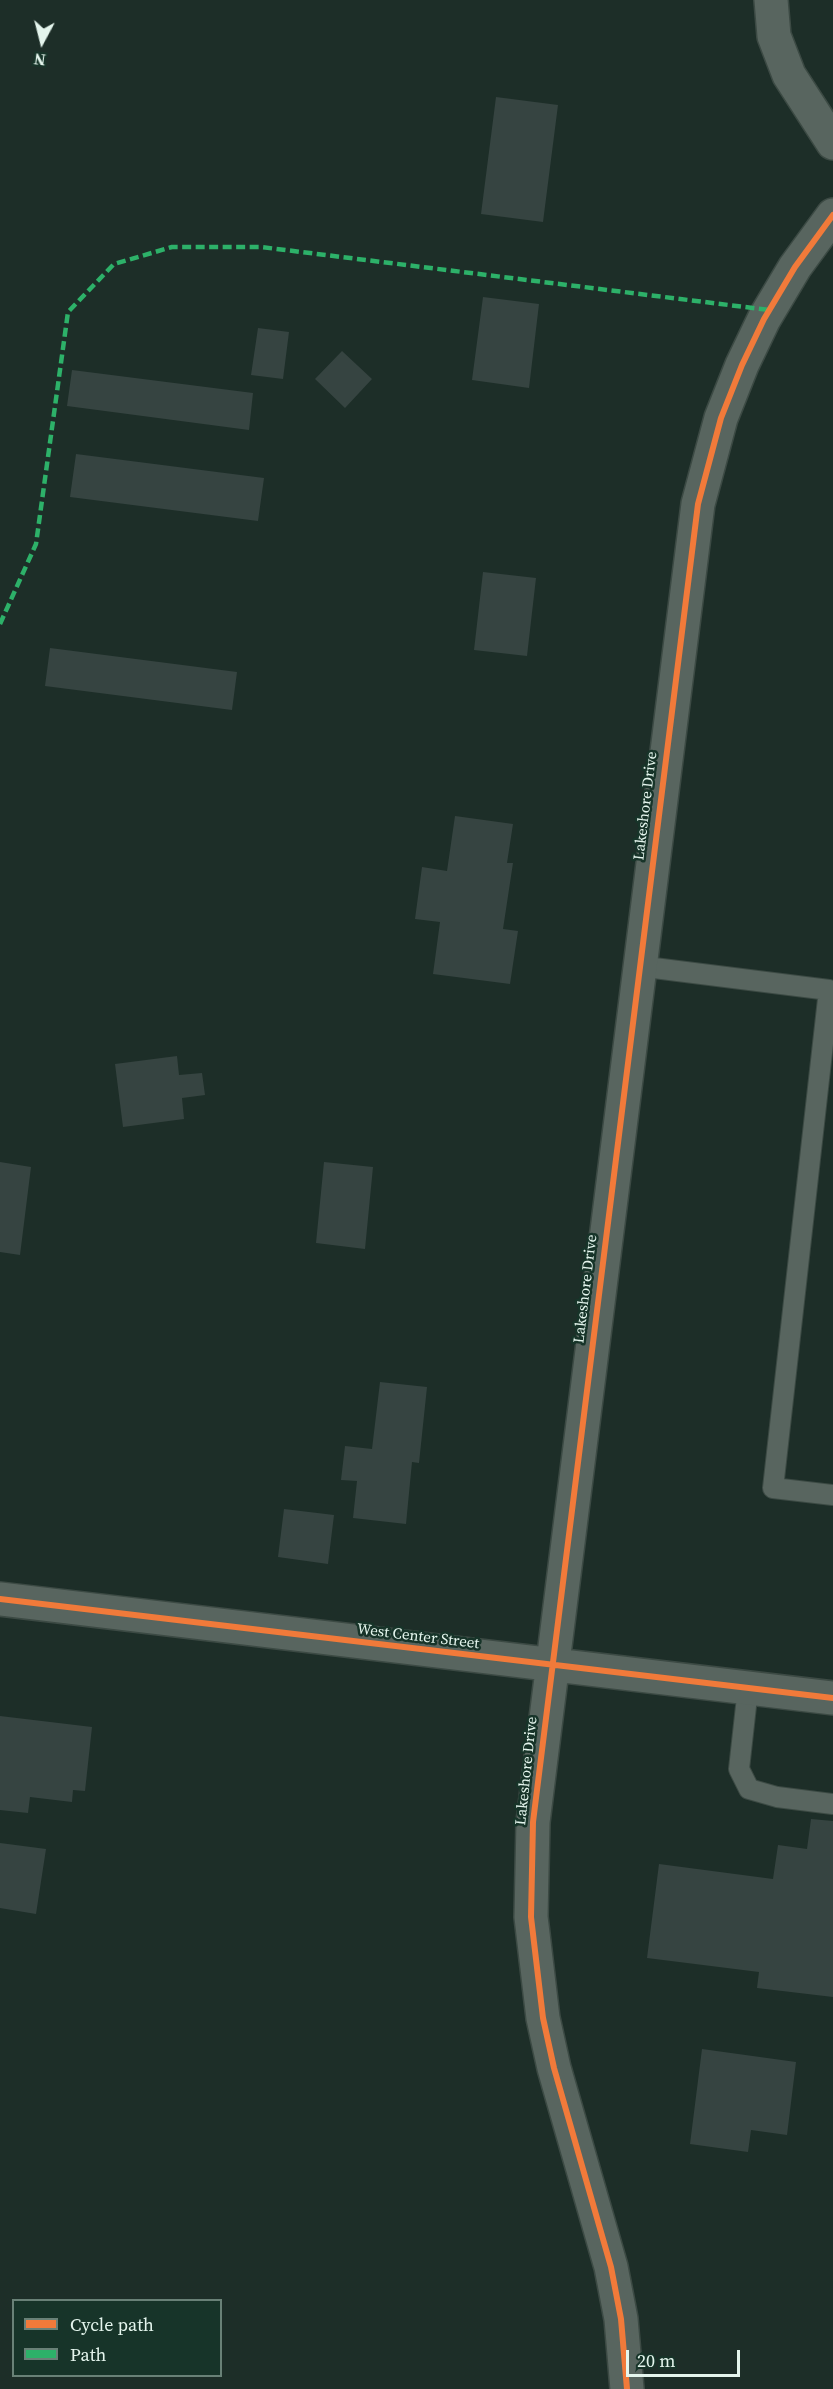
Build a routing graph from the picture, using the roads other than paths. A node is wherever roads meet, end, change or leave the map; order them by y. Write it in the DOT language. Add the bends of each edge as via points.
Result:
graph roads {
  1 [pos="771,0"];
  2 [pos="833,143"];
  3 [pos="833,215"];
  4 [pos="638,966"];
  5 [pos="824,1096"];
  6 [pos="833,1495"];
  7 [pos="0,1599"];
  8 [pos="552,1665"];
  9 [pos="748,1688"];
  10 [pos="833,1698"];
  11 [pos="833,1804"];
  12 [pos="627,2389"];
  1 -- 2 [label="street" via="774,36 789,75"];
  3 -- 4 [label="street, Lakeshore Drive" via="764,319 742,365 707,466 690,551"];
  4 -- 5 [label="lane" via="829,990"];
  4 -- 8 [label="street, Lakeshore Drive"];
  5 -- 6 [label="lane" via="773,1488"];
  7 -- 8 [label="street, West Center Street"];
  8 -- 9 [label="street, West Center Street"];
  8 -- 12 [label="street, Lakeshore Drive" via="533,1822 531,1917 536,1968 554,2068 611,2267 621,2319"];
  9 -- 10 [label="street, West Center Street"];
  9 -- 11 [label="lane" via="739,1769 749,1789"];
}
